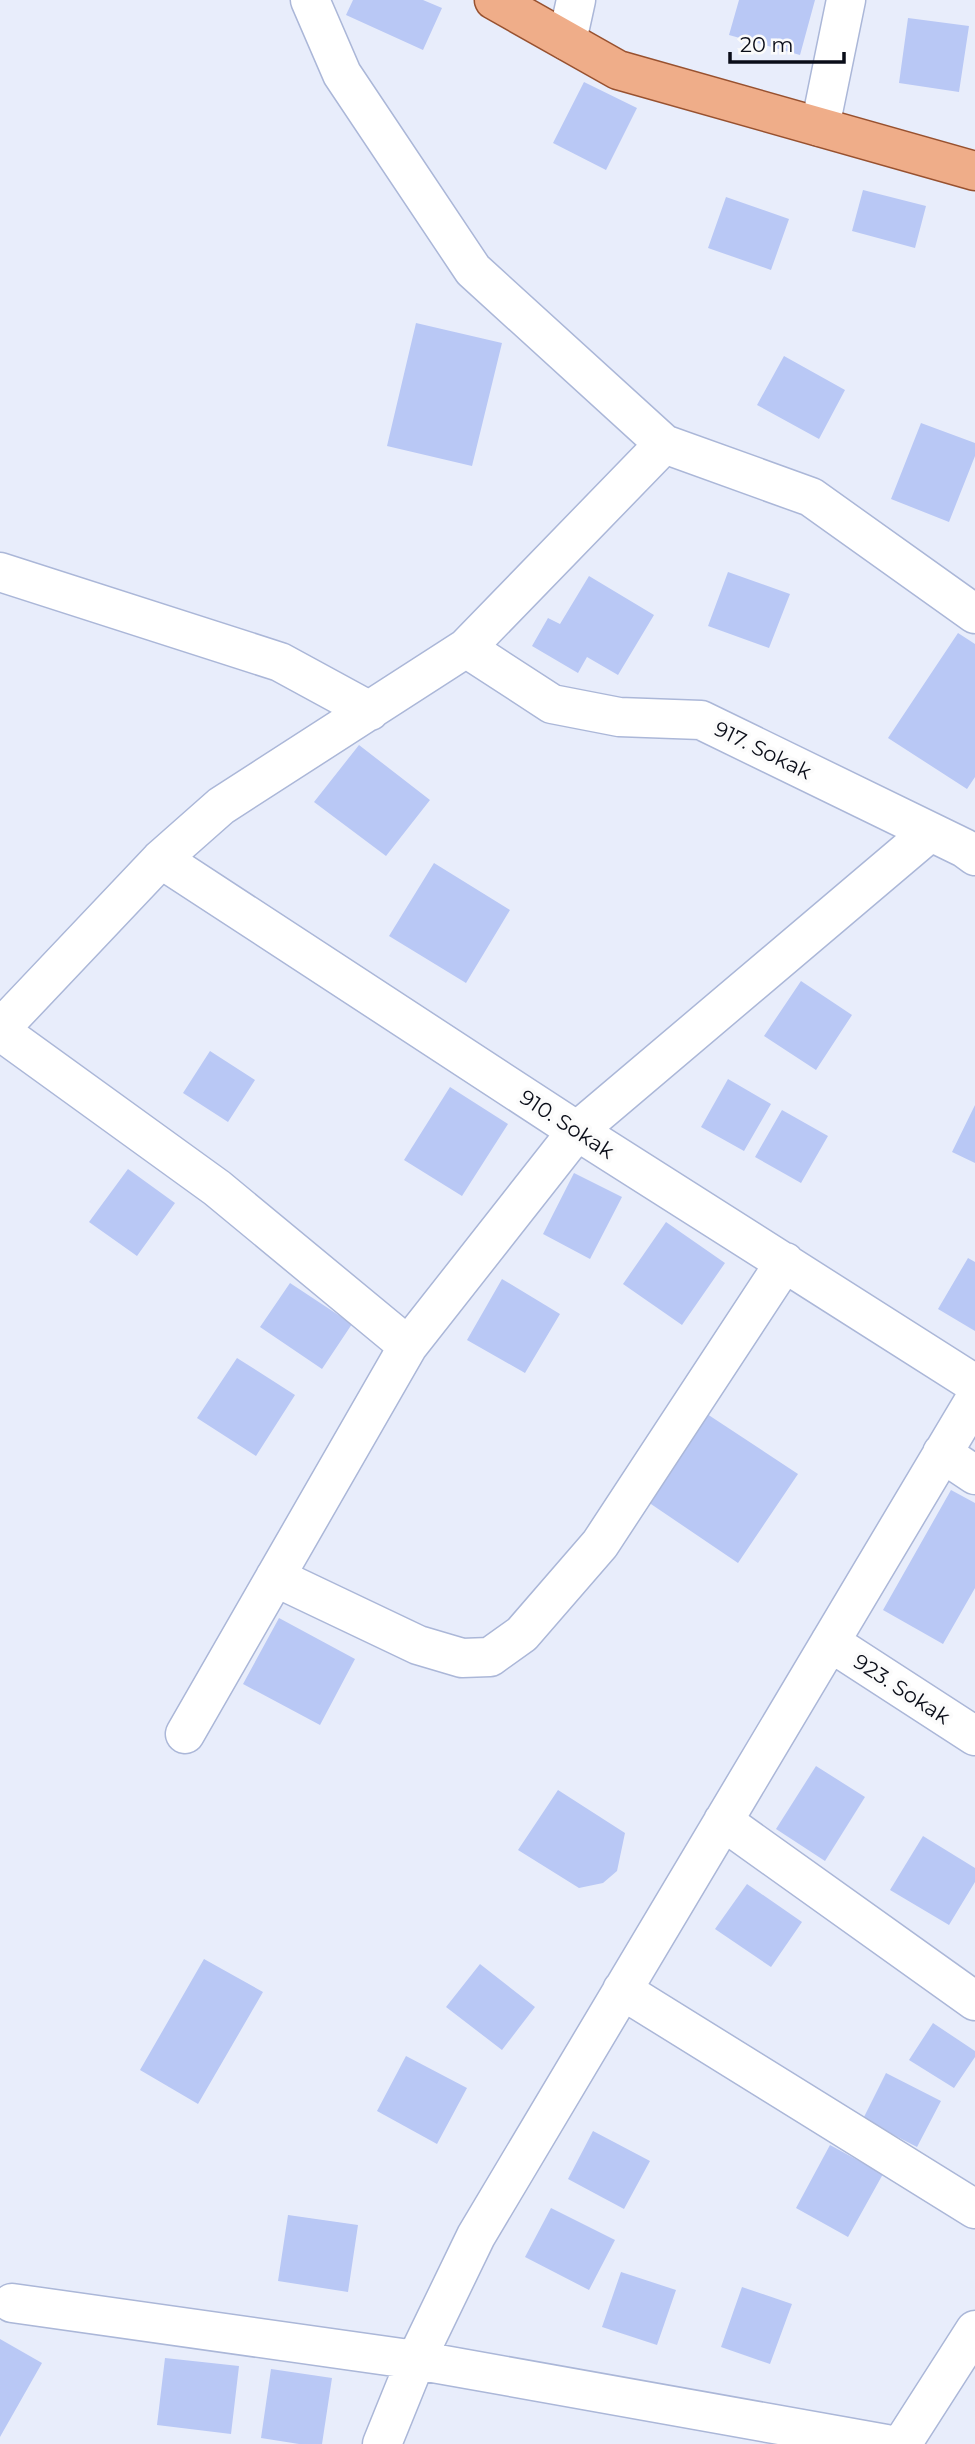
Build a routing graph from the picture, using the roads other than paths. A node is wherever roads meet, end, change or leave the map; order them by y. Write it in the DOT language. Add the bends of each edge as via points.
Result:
graph roads {
  1 [pos="310,0"];
  2 [pos="494,0"];
  3 [pos="576,0"];
  4 [pos="846,0"];
  5 [pos="567,41"];
  6 [pos="820,127"];
  7 [pos="975,171"];
  8 [pos="664,444"];
  9 [pos="0,572"];
  10 [pos="969,597"];
  11 [pos="466,648"];
  12 [pos="370,711"];
  13 [pos="930,832"];
  14 [pos="975,856"];
  15 [pos="161,859"];
  16 [pos="0,1030"];
  17 [pos="577,1131"];
  18 [pos="785,1262"];
  19 [pos="408,1346"];
  20 [pos="975,1384"];
  21 [pos="975,1399"];
  22 [pos="942,1453"];
  23 [pos="975,1475"];
  24 [pos="275,1577"];
  25 [pos="830,1642"];
  26 [pos="185,1734"];
  27 [pos="975,1737"];
  28 [pos="723,1821"];
  29 [pos="622,1990"];
  30 [pos="975,2001"];
  31 [pos="975,2208"];
  32 [pos="12,2303"];
  33 [pos="975,2330"];
  34 [pos="416,2360"];
  35 [pos="382,2444"];
  36 [pos="886,2444"];
  37 [pos="902,2444"];
  1 -- 8 [label="street" via="342,74 473,270"];
  2 -- 5 [label="main road"];
  3 -- 5 [label="street"];
  4 -- 6 [label="street"];
  5 -- 6 [label="main road" via="618,70"];
  6 -- 7 [label="main road"];
  8 -- 10 [label="street" via="811,498"];
  8 -- 11 [label="street"];
  9 -- 12 [label="street" via="280,662"];
  11 -- 12 [label="street"];
  11 -- 13 [label="street, 917. Sokak" via="552,704 619,717 701,720"];
  12 -- 15 [label="street" via="221,806"];
  13 -- 14 [label="street, 917. Sokak"];
  13 -- 17 [label="street"];
  15 -- 16 [label="street"];
  15 -- 17 [label="street, 910. Sokak"];
  16 -- 19 [label="street" via="217,1188"];
  17 -- 18 [label="street, 910. Sokak"];
  17 -- 19 [label="street"];
  18 -- 20 [label="street, 910. Sokak"];
  18 -- 24 [label="street" via="600,1544 522,1634 490,1657 461,1658 418,1645"];
  19 -- 24 [label="street"];
  21 -- 22 [label="street"];
  22 -- 23 [label="street"];
  22 -- 25 [label="street"];
  24 -- 26 [label="street"];
  25 -- 27 [label="street, 923. Sokak"];
  25 -- 28 [label="street"];
  28 -- 29 [label="street"];
  28 -- 30 [label="street"];
  29 -- 31 [label="street"];
  29 -- 34 [label="street" via="476,2236"];
  32 -- 34 [label="street"];
  33 -- 37 [label="street"];
  34 -- 35 [label="street"];
  34 -- 36 [label="street"];
}
